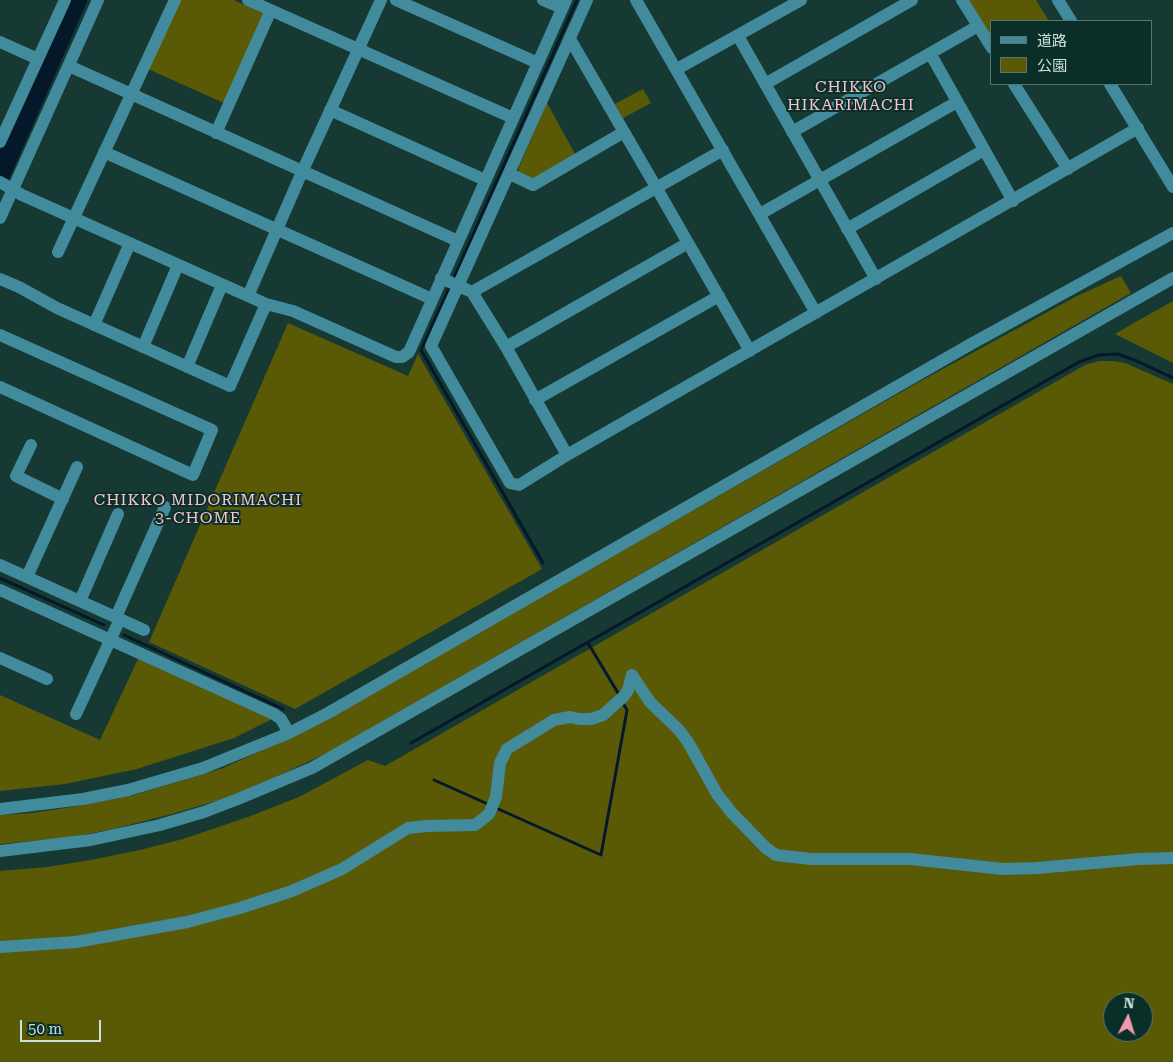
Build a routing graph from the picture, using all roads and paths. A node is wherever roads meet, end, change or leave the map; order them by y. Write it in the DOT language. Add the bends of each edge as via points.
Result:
graph roads {
  1 [pos="98,0"];
  2 [pos="175,0"];
  3 [pos="248,0"];
  4 [pos="381,0"];
  5 [pos="396,0"];
  6 [pos="543,0"];
  7 [pos="587,0"];
  8 [pos="636,0"];
  9 [pos="801,0"];
  10 [pos="912,0"];
  11 [pos="962,0"];
  12 [pos="1058,0"];
  13 [pos="61,1"];
  14 [pos="564,4"];
  15 [pos="271,10"];
  16 [pos="1070,20"];
  17 [pos="978,26"];
  18 [pos="738,36"];
  19 [pos="570,39"];
  20 [pos="0,42"];
  21 [pos="990,45"];
  22 [pos="358,50"];
  23 [pos="930,53"];
  24 [pos="38,59"];
  25 [pos="538,63"];
  26 [pos="69,66"];
  27 [pos="677,69"];
  28 [pos="764,84"];
  29 [pos="1019,85"];
  30 [pos="1111,85"];
  31 [pos="131,95"];
  32 [pos="957,102"];
  33 [pos="0,109"];
  34 [pos="330,110"];
  35 [pos="12,114"];
  36 [pos="513,118"];
  37 [pos="1138,128"];
  38 [pos="624,132"];
  39 [pos="792,132"];
  40 [pos="216,133"];
  41 [pos="0,142"];
  42 [pos="723,150"];
  43 [pos="984,150"];
  44 [pos="104,152"];
  45 [pos="1068,169"];
  46 [pos="302,172"];
  47 [pos="510,174"];
  48 [pos="485,180"];
  49 [pos="820,180"];
  50 [pos="6,185"];
  51 [pos="656,187"];
  52 [pos="1173,187"];
  53 [pos="1013,201"];
  54 [pos="760,214"];
  55 [pos="0,218"];
  56 [pos="74,218"];
  57 [pos="277,229"];
  58 [pos="847,229"];
  59 [pos="1173,233"];
  60 [pos="458,241"];
  61 [pos="130,243"];
  62 [pos="688,243"];
  63 [pos="58,252"];
  64 [pos="178,264"];
  65 [pos="1173,278"];
  66 [pos="0,279"];
  67 [pos="876,279"];
  68 [pos="451,282"];
  69 [pos="222,285"];
  70 [pos="472,292"];
  71 [pos="248,296"];
  72 [pos="719,296"];
  73 [pos="432,299"];
  74 [pos="266,304"];
  75 [pos="816,314"];
  76 [pos="94,325"];
  77 [pos="0,336"];
  78 [pos="143,347"];
  79 [pos="506,347"];
  80 [pos="750,351"];
  81 [pos="187,367"];
  82 [pos="0,387"];
  83 [pos="535,400"];
  84 [pos="31,445"];
  85 [pos="567,455"];
  86 [pos="77,467"];
  87 [pos="63,499"];
  88 [pos="165,507"];
  89 [pos="118,514"];
  90 [pos="0,565"];
  91 [pos="27,577"];
  92 [pos="0,590"];
  93 [pos="80,601"];
  94 [pos="118,618"];
  95 [pos="144,630"];
  96 [pos="110,640"];
  97 [pos="0,658"];
  98 [pos="47,679"];
  99 [pos="76,714"];
  100 [pos="288,732"];
  101 [pos="0,810"];
  102 [pos="0,851"];
  103 [pos="1173,858"];
  104 [pos="0,947"];
  1 -- 26 [label="street"];
  2 -- 31 [label="street"];
  3 -- 15 [label="street"];
  4 -- 22 [label="street"];
  5 -- 25 [label="street"];
  6 -- 14 [label="street"];
  7 -- 19 [label="street"];
  8 -- 27 [label="street"];
  9 -- 18 [label="street"];
  10 -- 28 [label="street"];
  11 -- 17 [label="street"];
  12 -- 16 [label="street"];
  13 -- 24 [label="street"];
  14 -- 25 [label="street"];
  15 -- 22 [label="street"];
  15 -- 40 [label="street"];
  17 -- 21 [label="street"];
  17 -- 23 [label="street"];
  18 -- 27 [label="street"];
  18 -- 28 [label="street"];
  19 -- 38 [label="street"];
  19 -- 47 [label="street"];
  20 -- 24 [label="street"];
  22 -- 34 [label="street"];
  22 -- 36 [label="street"];
  23 -- 32 [label="street"];
  23 -- 39 [label="street"];
  24 -- 35 [label="street"];
  25 -- 36 [label="street"];
  26 -- 31 [label="street"];
  26 -- 50 [label="street"];
  27 -- 42 [label="street"];
  28 -- 39 [label="street"];
  29 -- 45 [label="street"];
  30 -- 37 [label="street"];
  31 -- 40 [label="street"];
  31 -- 44 [label="street"];
  32 -- 43 [label="street"];
  32 -- 49 [label="street"];
  33 -- 35 [label="street"];
  34 -- 46 [label="street"];
  34 -- 48 [label="street"];
  35 -- 41 [label="street"];
  36 -- 48 [label="street"];
  37 -- 45 [label="street"];
  37 -- 52 [label="street"];
  38 -- 47 [label="street" via="533,185"];
  38 -- 51 [label="street"];
  39 -- 49 [label="street"];
  40 -- 46 [label="street"];
  42 -- 51 [label="street"];
  42 -- 54 [label="street"];
  43 -- 53 [label="street"];
  43 -- 58 [label="street"];
  44 -- 56 [label="street"];
  44 -- 57 [label="street"];
  45 -- 53 [label="street"];
  46 -- 57 [label="street"];
  46 -- 60 [label="street"];
  47 -- 68 [label="street"];
  48 -- 60 [label="street"];
  49 -- 54 [label="street"];
  49 -- 58 [label="street"];
  50 -- 55 [label="street"];
  50 -- 56 [label="street"];
  51 -- 62 [label="street"];
  51 -- 70 [label="street"];
  53 -- 67 [label="street"];
  54 -- 75 [label="street"];
  56 -- 61 [label="street"];
  56 -- 63 [label="street"];
  57 -- 71 [label="street"];
  57 -- 73 [label="street"];
  58 -- 67 [label="street"];
  59 -- 100 [label="street" via="971,344"];
  60 -- 68 [label="street"];
  61 -- 64 [label="street"];
  61 -- 76 [label="street"];
  62 -- 72 [label="street"];
  62 -- 79 [label="street"];
  64 -- 69 [label="street"];
  64 -- 78 [label="street"];
  65 -- 102 [label="street" via="312,768 204,812 160,825 91,840"];
  66 -- 76 [label="street"];
  67 -- 75 [label="street"];
  68 -- 70 [label="street"];
  68 -- 73 [label="street"];
  68 -- 85 [label="street" via="431,346 510,483 519,485"];
  69 -- 71 [label="street"];
  69 -- 81 [label="street"];
  70 -- 79 [label="street"];
  71 -- 74 [label="street"];
  72 -- 80 [label="street"];
  72 -- 83 [label="street"];
  73 -- 74 [label="street" via="408,352 396,357 293,311"];
  74 -- 81 [label="street" via="230,386"];
  75 -- 80 [label="street"];
  76 -- 78 [label="street"];
  77 -- 82 [label="street" via="212,430 193,475"];
  78 -- 81 [label="street"];
  79 -- 83 [label="street"];
  80 -- 85 [label="street"];
  83 -- 85 [label="street"];
  84 -- 87 [label="street" via="16,476"];
  86 -- 87 [label="street"];
  87 -- 91 [label="street"];
  88 -- 94 [label="street"];
  89 -- 93 [label="street"];
  90 -- 91 [label="street"];
  91 -- 93 [label="street"];
  92 -- 96 [label="street"];
  93 -- 94 [label="street"];
  94 -- 95 [label="street"];
  94 -- 96 [label="street"];
  96 -- 99 [label="street"];
  96 -- 100 [label="street" via="274,714"];
  97 -- 98 [label="street"];
  100 -- 101 [label="street" via="203,768 137,788"];
  103 -- 104 [label="street" via="1003,869 910,859 812,859 776,855 727,807 688,742 650,702 632,675 624,696 603,715 591,719 570,717 554,720 507,749 500,763 496,797 489,814 475,825 408,828 342,869 292,891 187,922 76,942"];
}
